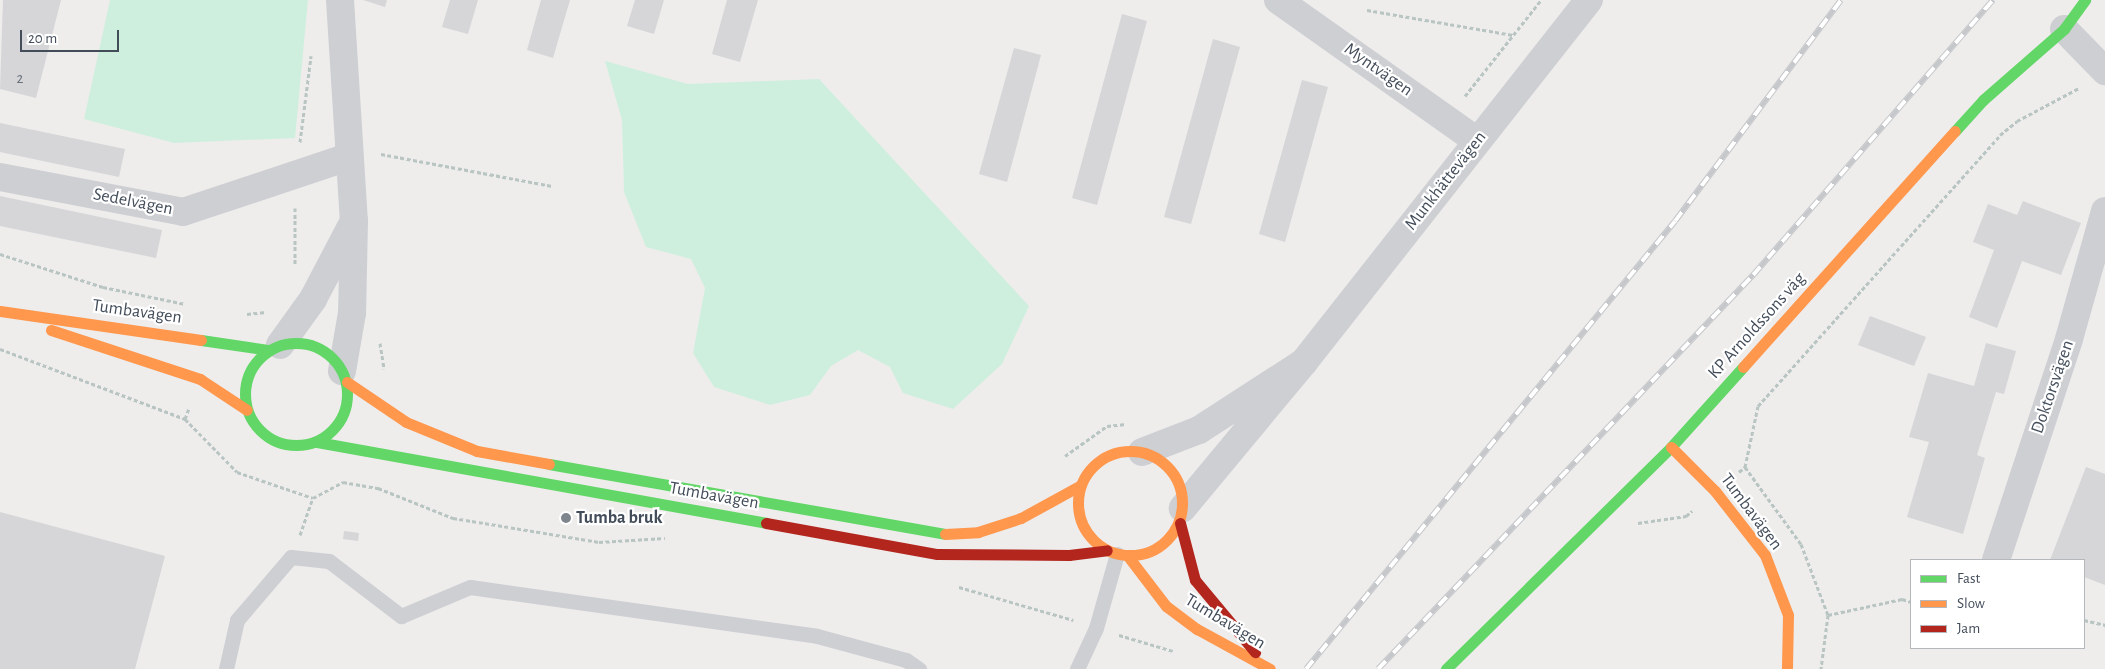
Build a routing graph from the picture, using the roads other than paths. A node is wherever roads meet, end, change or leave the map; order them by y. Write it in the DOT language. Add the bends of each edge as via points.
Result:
graph roads {
  1 [pos="340,0"];
  2 [pos="1278,0"];
  3 [pos="1589,0"];
  4 [pos="2085,0"];
  5 [pos="2064,29"];
  6 [pos="2105,71"];
  7 [pos="1477,141"];
  8 [pos="348,157"];
  9 [pos="0,177"];
  10 [pos="2105,212"];
  11 [pos="354,221"];
  12 [pos="0,312"];
  13 [pos="275,347"];
  14 [pos="1304,362"];
  15 [pos="345,376"];
  16 [pos="247,410"];
  17 [pos="318,442"];
  18 [pos="1671,447"];
  19 [pos="1142,452"];
  20 [pos="1081,485"];
  21 [pos="1181,516"];
  22 [pos="1117,553"];
  23 [pos="1996,559"];
  24 [pos="226,669"];
  25 [pos="919,669"];
  26 [pos="1077,669"];
  27 [pos="1271,669"];
  28 [pos="1446,669"];
  29 [pos="1787,669"];
  1 -- 8 [label="street"];
  2 -- 7 [label="street, Myntvägen"];
  3 -- 7 [label="street, Munkhättevägen"];
  4 -- 5 [label="main road, KP Arnoldssons väg"];
  5 -- 6 [label="street"];
  5 -- 18 [label="main road, KP Arnoldssons väg" via="1984,100"];
  7 -- 14 [label="street, Munkhättevägen"];
  8 -- 9 [label="street, Sedelvägen" via="183,212"];
  8 -- 11 [label="street"];
  10 -- 23 [label="street, Doktorsvägen" via="2069,339"];
  11 -- 13 [label="street" via="313,299"];
  11 -- 15 [label="street" via="352,313"];
  12 -- 13 [label="main road, Tumbavägen"];
  12 -- 16 [label="main road, Tumbavägen" via="200,379"];
  13 -- 15 [label="main road" via="313,345 332,356"];
  13 -- 16 [label="main road" via="247,378"];
  14 -- 19 [label="street, Munkhättevägen" via="1199,430"];
  14 -- 21 [label="street, Munkhättevägen"];
  15 -- 17 [label="main road" via="343,416"];
  15 -- 20 [label="main road, Tumbavägen" via="406,422 477,451 943,534 978,532 1021,518"];
  16 -- 17 [label="main road" via="271,439 287,445"];
  17 -- 22 [label="main road, Tumbavägen" via="938,554"];
  18 -- 28 [label="main road, KP Arnoldssons väg"];
  18 -- 29 [label="main road, Tumbavägen" via="1715,491 1765,555 1788,615"];
  19 -- 20 [label="main road" via="1120,451 1103,457"];
  19 -- 21 [label="main road" via="1171,469 1180,486"];
  20 -- 22 [label="main road" via="1078,508 1083,526"];
  21 -- 22 [label="main road" via="1164,542 1146,553"];
  21 -- 27 [label="main road, Tumbavägen" via="1195,580 1215,609"];
  22 -- 26 [label="lane" via="1096,628"];
  22 -- 27 [label="main road, Tumbavägen" via="1166,606 1198,630"];
  24 -- 25 [label="lane" via="237,620 291,557 329,561 401,616 470,587 817,636 906,660"];
}
